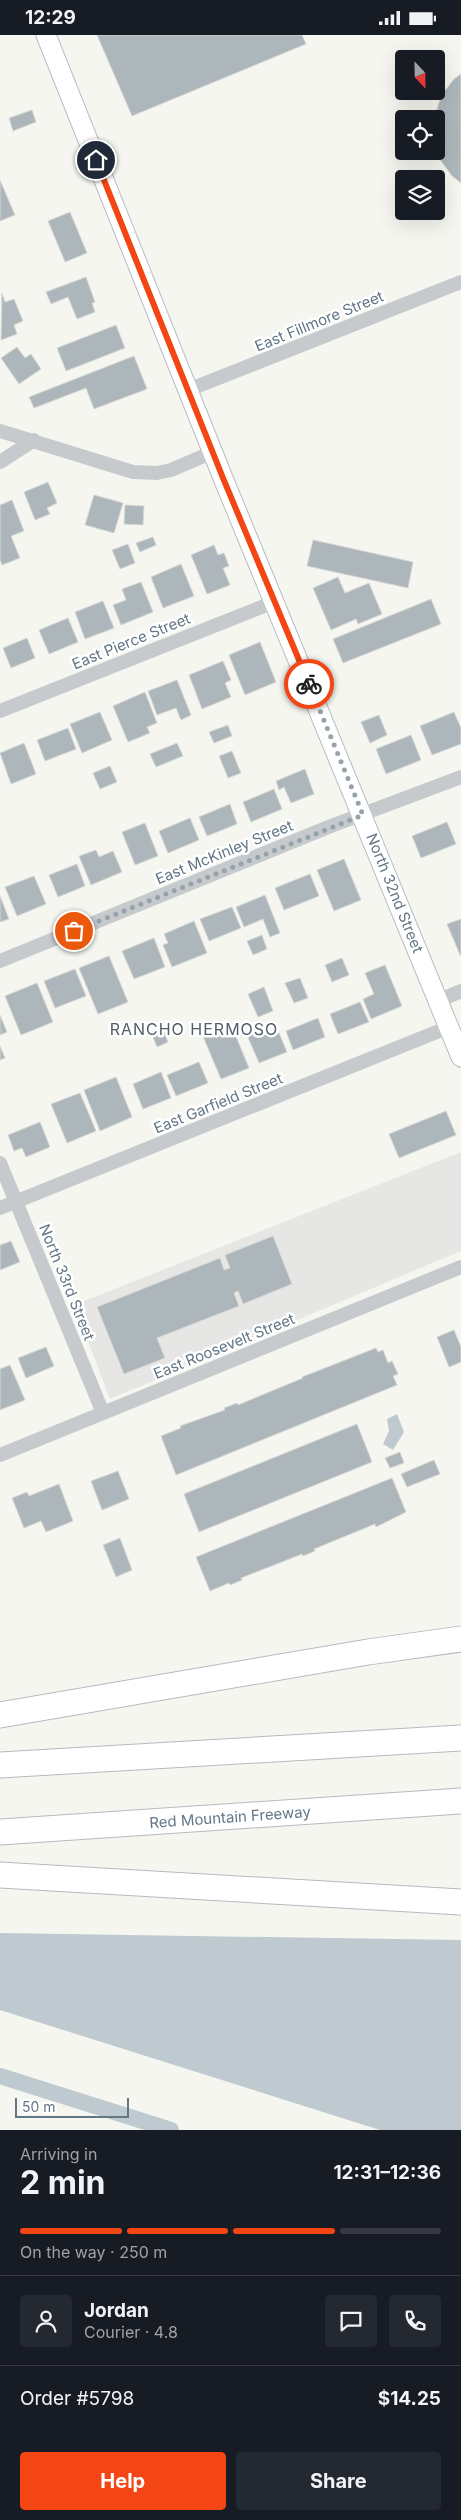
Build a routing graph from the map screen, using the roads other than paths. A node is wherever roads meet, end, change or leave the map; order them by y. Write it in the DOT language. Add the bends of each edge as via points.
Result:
graph roads {
  1 [pos="46,35"];
  2 [pos="461,282"];
  3 [pos="188,390"];
  4 [pos="0,431"];
  5 [pos="34,440"];
  6 [pos="213,452"];
  7 [pos="0,462"];
  8 [pos="274,601"];
  9 [pos="0,711"];
  10 [pos="461,777"];
  11 [pos="363,815"];
  12 [pos="0,961"];
  13 [pos="461,991"];
  14 [pos="438,1001"];
  15 [pos="449,1027"];
  16 [pos="461,1057"];
  17 [pos="0,1163"];
  18 [pos="16,1202"];
  19 [pos="0,1208"];
  20 [pos="461,1267"];
  21 [pos="103,1413"];
  22 [pos="0,1455"];
  23 [pos="461,1639"];
  24 [pos="0,1715"];
  25 [pos="461,1738"];
  26 [pos="0,1765"];
  27 [pos="461,1801"];
  28 [pos="0,1832"];
  29 [pos="0,1875"];
  30 [pos="461,1902"];
  1 -- 3 [label="main road, North 32nd Street"];
  2 -- 3 [label="street, East Fillmore Street"];
  3 -- 6 [label="main road, North 32nd Street"];
  4 -- 5 [label="street"];
  5 -- 6 [label="street" via="133,472 171,470"];
  5 -- 7 [label="street"];
  6 -- 8 [label="main road, North 32nd Street"];
  8 -- 9 [label="street, East Pierce Street"];
  8 -- 11 [label="main road, North 32nd Street"];
  10 -- 11 [label="street, East McKinley Street"];
  11 -- 12 [label="street, East McKinley Street"];
  11 -- 14 [label="main road, North 32nd Street"];
  13 -- 14 [label="street"];
  14 -- 15 [label="main road, North 32nd Street"];
  15 -- 16 [label="main road, North 32nd Street"];
  15 -- 18 [label="street, East Garfield Street"];
  17 -- 18 [label="street, North 33rd Street"];
  18 -- 19 [label="street, East Garfield Street"];
  18 -- 21 [label="street, North 33rd Street"];
  20 -- 21 [label="street, East Roosevelt Street"];
  21 -- 22 [label="street, East Roosevelt Street"];
  23 -- 24 [label="highway"];
  25 -- 26 [label="highway"];
  27 -- 28 [label="highway, Red Mountain Freeway"];
  29 -- 30 [label="highway"];
}
